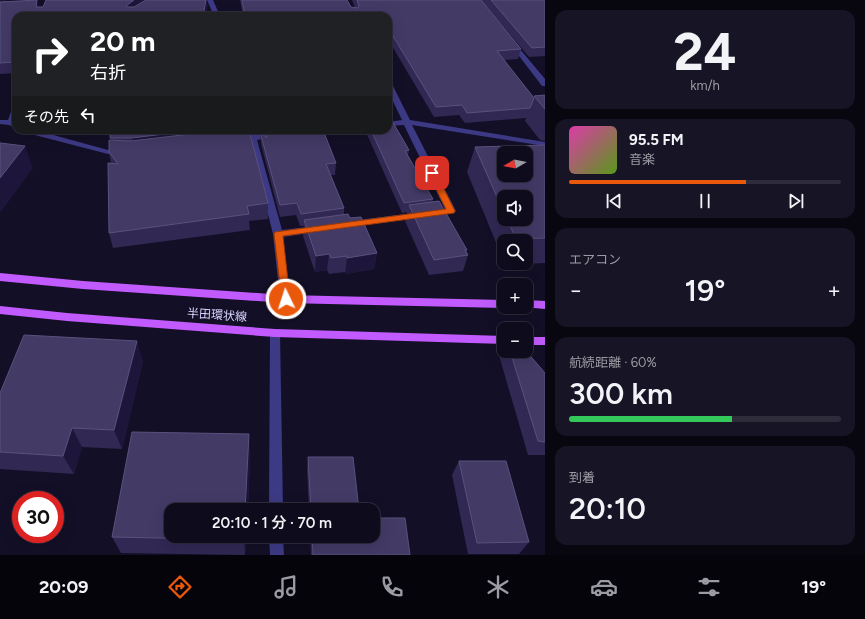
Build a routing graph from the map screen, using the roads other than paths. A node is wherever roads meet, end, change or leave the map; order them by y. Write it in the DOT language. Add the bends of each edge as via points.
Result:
graph roads {
  1 [pos="210,0"];
  2 [pos="215,12"];
  3 [pos="506,36"];
  4 [pos="545,84"];
  5 [pos="392,92"];
  6 [pos="0,122"];
  7 [pos="407,122"];
  8 [pos="392,124"];
  9 [pos="12,125"];
  10 [pos="41,134"];
  11 [pos="252,134"];
  12 [pos="283,134"];
  13 [pos="229,141"];
  14 [pos="545,144"];
  15 [pos="128,153"];
  16 [pos="341,226"];
  17 [pos="325,228"];
  18 [pos="278,234"];
  19 [pos="0,277"];
  20 [pos="286,299"];
  21 [pos="497,304"];
  22 [pos="533,304"];
  23 [pos="545,305"];
  24 [pos="0,310"];
  25 [pos="275,333"];
  26 [pos="497,340"];
  27 [pos="533,341"];
  28 [pos="545,342"];
  29 [pos="276,503"];
  30 [pos="276,543"];
  31 [pos="277,555"];
  1 -- 2 [label="street"];
  3 -- 4 [label="street"];
  5 -- 7 [label="street"];
  6 -- 9 [label="street"];
  7 -- 8 [label="street"];
  7 -- 14 [label="street"];
  7 -- 16 [label="street" via="451,211"];
  10 -- 15 [label="street" via="108,152"];
  11 -- 12 [label="street"];
  11 -- 13 [label="street"];
  11 -- 18 [label="street"];
  17 -- 18 [label="street"];
  18 -- 20 [label="street"];
  19 -- 20 [label="main road, 半田環状線"];
  20 -- 21 [label="main road, 半田環状線"];
  22 -- 23 [label="main road"];
  24 -- 25 [label="main road, 半田環状線" via="67,318"];
  25 -- 26 [label="main road, 半田環状線"];
  25 -- 29 [label="street"];
  27 -- 28 [label="main road"];
  30 -- 31 [label="street"];
}
